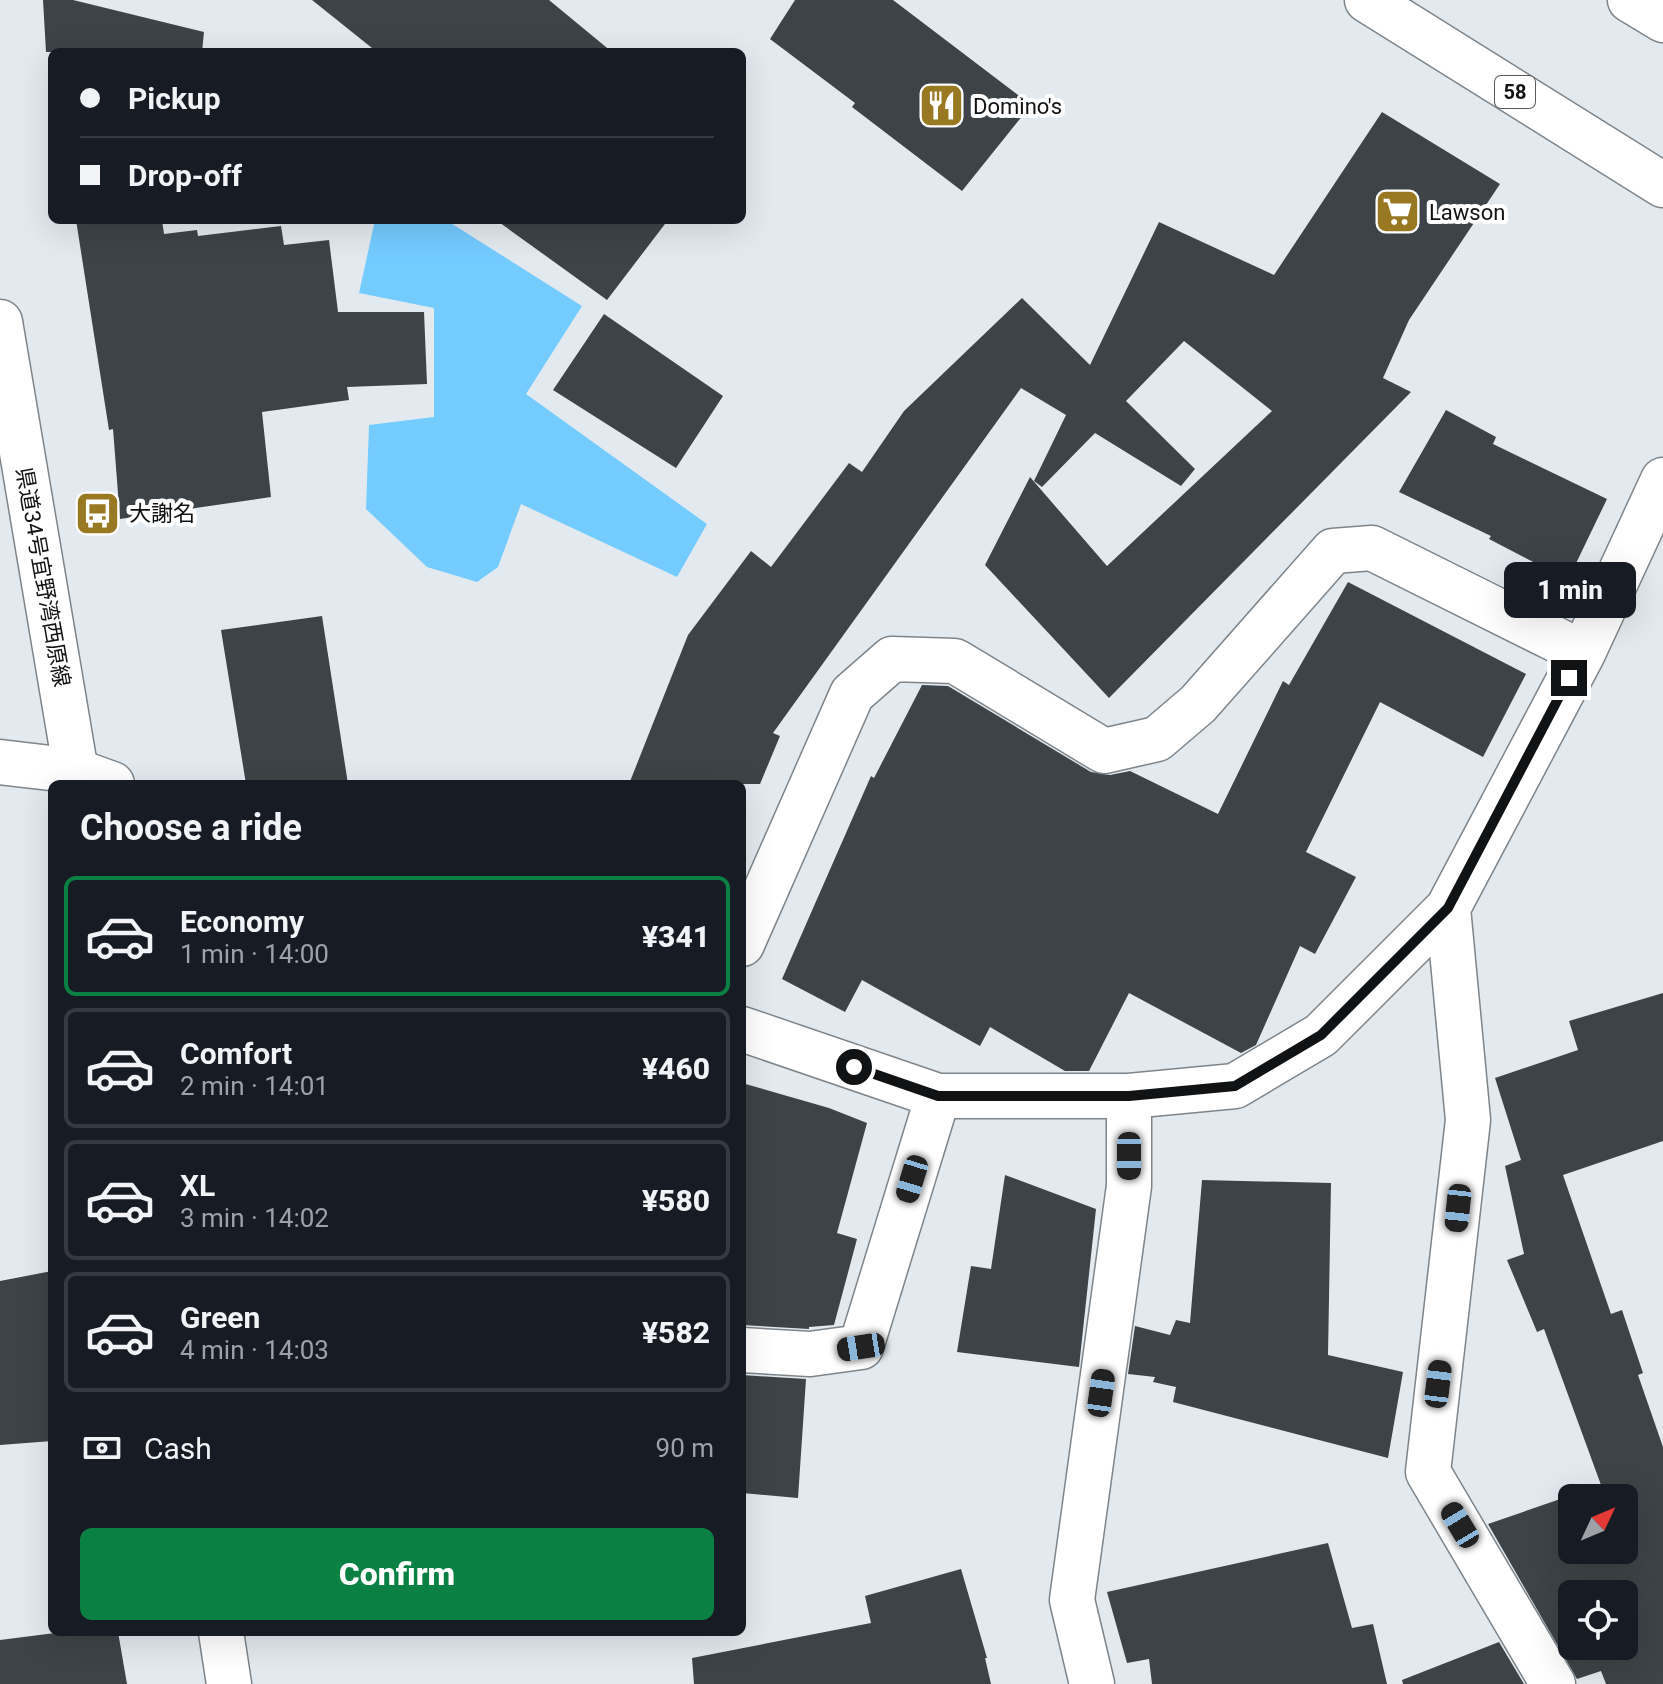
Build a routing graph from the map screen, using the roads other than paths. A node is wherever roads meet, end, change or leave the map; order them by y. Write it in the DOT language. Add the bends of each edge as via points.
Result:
graph roads {
  1 [pos="1367,0"];
  2 [pos="1630,0"];
  3 [pos="1663,20"];
  4 [pos="1663,185"];
  5 [pos="0,322"];
  6 [pos="1663,480"];
  7 [pos="1583,653"];
  8 [pos="0,762"];
  9 [pos="89,780"];
  10 [pos="1448,908"];
  11 [pos="746,935"];
  12 [pos="746,1030"];
  13 [pos="938,1096"];
  14 [pos="1129,1096"];
  15 [pos="746,1350"];
  16 [pos="222,1636"];
  17 [pos="229,1684"];
  18 [pos="1092,1684"];
  19 [pos="1553,1684"];
  1 -- 4 [label="main road, 58"];
  2 -- 3 [label="main road"];
  5 -- 9 [label="main road, 県道34号宜野湾西原線"];
  6 -- 7 [label="main road"];
  7 -- 10 [label="main road"];
  7 -- 11 [label="main road" via="1372,548 1333,551 1198,704 1157,739 1104,751 955,661 892,659 852,694"];
  8 -- 9 [label="main road"];
  10 -- 14 [label="main road" via="1321,1035 1247,1079 1235,1086"];
  10 -- 19 [label="main road" via="1468,1120 1428,1472"];
  12 -- 13 [label="main road"];
  13 -- 14 [label="main road"];
  13 -- 15 [label="main road" via="861,1347 810,1354"];
  14 -- 18 [label="main road" via="1129,1186 1072,1600"];
  16 -- 17 [label="main road"];
}
